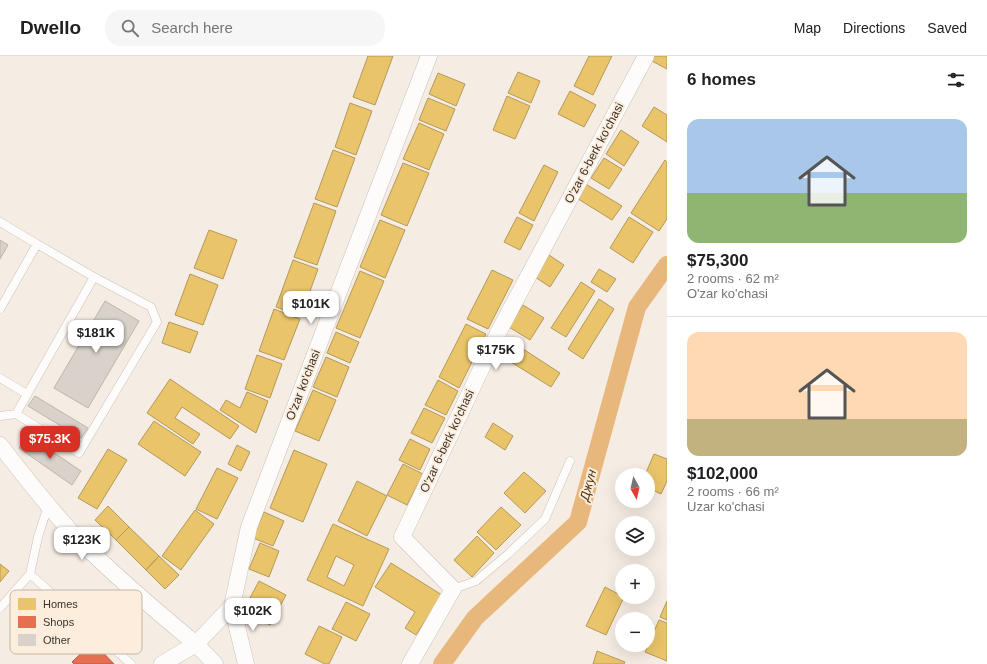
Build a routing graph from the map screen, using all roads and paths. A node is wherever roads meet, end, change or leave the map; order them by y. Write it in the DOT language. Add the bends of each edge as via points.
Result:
graph roads {
  1 [pos="429,56"];
  2 [pos="646,56"];
  3 [pos="0,222"];
  4 [pos="37,244"];
  5 [pos="94,277"];
  6 [pos="0,309"];
  7 [pos="0,378"];
  8 [pos="27,394"];
  9 [pos="16,414"];
  10 [pos="0,416"];
  11 [pos="0,445"];
  12 [pos="570,461"];
  13 [pos="48,506"];
  14 [pos="30,574"];
  15 [pos="453,589"];
  16 [pos="16,590"];
  17 [pos="48,590"];
  18 [pos="133,590"];
  19 [pos="10,597"];
  20 [pos="142,598"];
  21 [pos="232,606"];
  22 [pos="0,608"];
  23 [pos="196,644"];
  24 [pos="120,654"];
  25 [pos="131,664"];
  26 [pos="162,664"];
  27 [pos="215,664"];
  28 [pos="246,664"];
  29 [pos="410,664"];
  1 -- 21 [label="street, O'zar ko'chasi" via="249,527"];
  2 -- 15 [label="street, O'zar 6-berk ko'chasi" via="499,331 402,537"];
  3 -- 4 [label="lane"];
  4 -- 5 [label="lane"];
  4 -- 6 [label="lane"];
  5 -- 8 [label="lane"];
  5 -- 9 [label="lane" via="151,307 157,322 150,337 79,454"];
  7 -- 8 [label="lane"];
  8 -- 9 [label="lane"];
  9 -- 10 [label="lane"];
  11 -- 13 [label="street"];
  12 -- 15 [label="lane" via="545,519 476,581"];
  13 -- 14 [label="lane"];
  13 -- 18 [label="street"];
  14 -- 16 [label="lane"];
  14 -- 17 [label="lane"];
  15 -- 29 [label="street"];
  19 -- 22 [label="lane"];
  20 -- 23 [label="street"];
  21 -- 23 [label="street"];
  21 -- 28 [label="street"];
  23 -- 26 [label="street"];
  23 -- 27 [label="street"];
  24 -- 25 [label="lane"];
}
